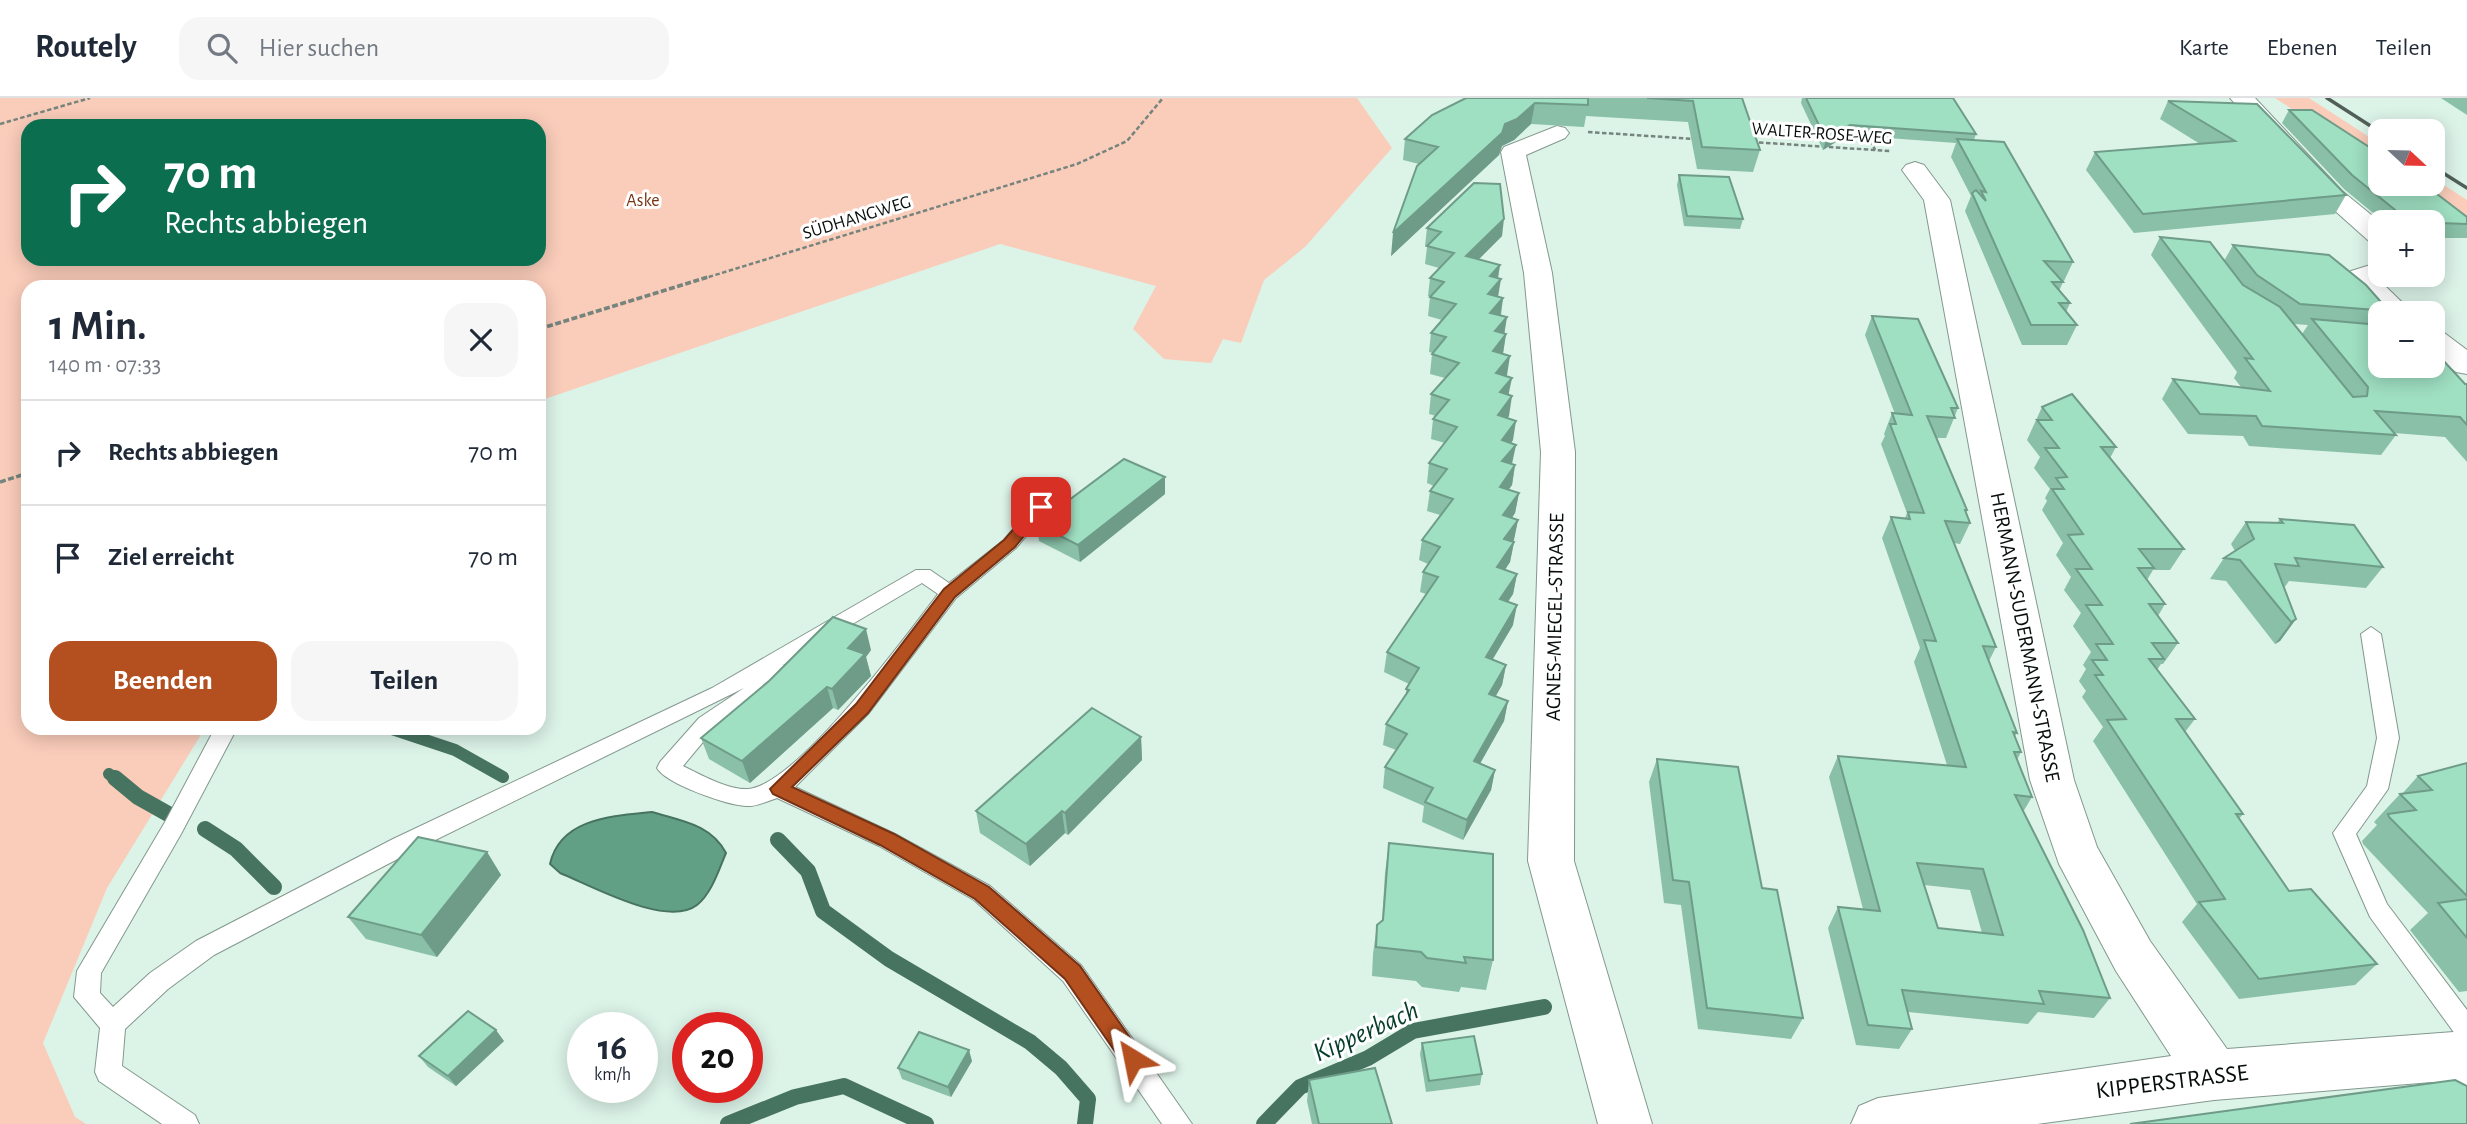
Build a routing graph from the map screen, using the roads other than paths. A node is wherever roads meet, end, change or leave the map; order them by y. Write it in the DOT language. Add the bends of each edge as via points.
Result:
graph roads {
  1 [pos="2241,98"];
  2 [pos="1572,133"];
  3 [pos="1908,161"];
  4 [pos="2368,226"];
  5 [pos="2368,274"];
  6 [pos="2368,285"];
  7 [pos="2370,287"];
  8 [pos="2382,301"];
  9 [pos="2445,349"];
  10 [pos="2467,365"];
  11 [pos="1056,489"];
  12 [pos="949,593"];
  13 [pos="2371,634"];
  14 [pos="802,644"];
  15 [pos="222,735"];
  16 [pos="779,789"];
  17 [pos="113,1024"];
  18 [pos="2462,1057"];
  19 [pos="2214,1075"];
  20 [pos="2003,1114"];
  21 [pos="186,1124"];
  22 [pos="1178,1124"];
  23 [pos="1625,1124"];
  24 [pos="1878,1124"];
  1 -- 4 [label="street" via="2333,196"];
  2 -- 23 [label="street, AGNES-MIEGEL-STRASSE" via="1513,152 1538,273 1558,452 1551,860"];
  3 -- 19 [label="street, HERMANN-SUDERMANN-STRASSE" via="1937,200 2052,780 2076,851 2133,956"];
  5 -- 6 [label="street" via="2361,277"];
  7 -- 8 [label="street"];
  9 -- 10 [label="street"];
  11 -- 12 [label="lane" via="1010,544"];
  12 -- 14 [label="lane" via="923,574"];
  12 -- 16 [label="lane" via="862,708"];
  13 -- 18 [label="lane" via="2388,738 2377,789 2344,833 2378,910"];
  14 -- 16 [label="lane" via="782,673 706,724 668,768 701,785 747,798"];
  14 -- 17 [label="lane" via="719,693 401,846 205,948 159,981"];
  15 -- 17 [label="lane" via="89,971 87,997"];
  16 -- 22 [label="lane" via="887,840 982,893 1072,973"];
  17 -- 21 [label="lane" via="108,1072"];
  18 -- 19 [label="street, KIPPERSTRASSE"];
  19 -- 20 [label="street, KIPPERSTRASSE"];
  20 -- 24 [label="street, KIPPERSTRASSE"];
}
